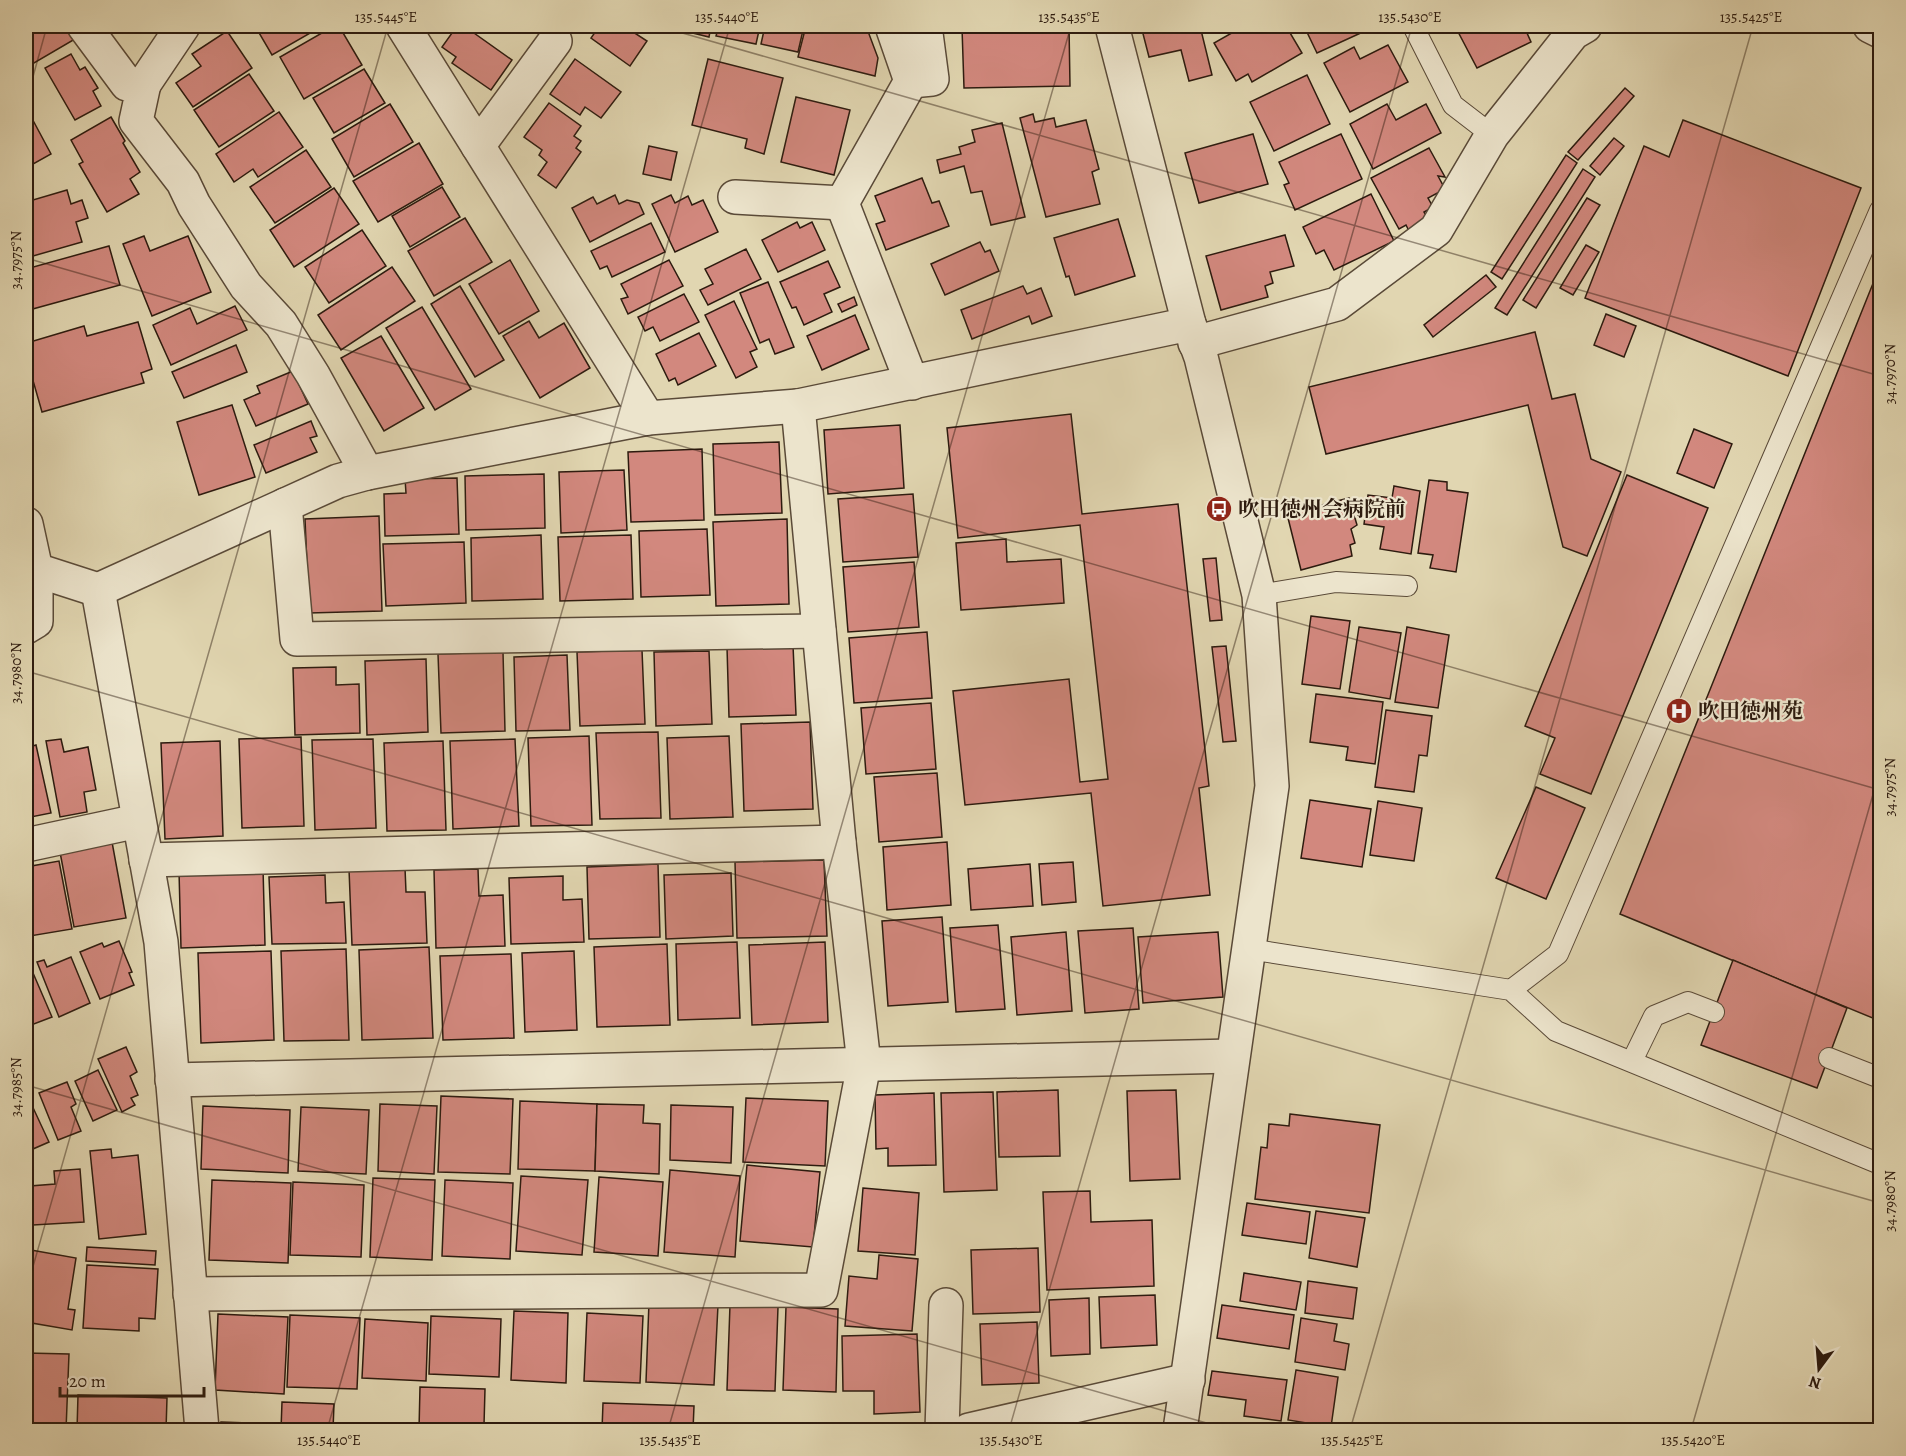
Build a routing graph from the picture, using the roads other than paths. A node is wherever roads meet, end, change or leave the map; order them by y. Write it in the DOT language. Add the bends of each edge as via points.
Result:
graph roads {
  1 [pos="84,26"];
  2 [pos="183,26"];
  3 [pos="892,26"];
  4 [pos="925,26"];
  5 [pos="1112,26"];
  6 [pos="1413,26"];
  7 [pos="1586,26"];
  8 [pos="1870,26"];
  9 [pos="408,27"];
  10 [pos="1881,31"];
  11 [pos="555,41"];
  12 [pos="911,81"];
  13 [pos="144,84"];
  14 [pos="1492,135"];
  15 [pos="478,146"];
  16 [pos="735,196"];
  17 [pos="842,203"];
  18 [pos="1881,210"];
  19 [pos="1192,333"];
  20 [pos="912,383"];
  21 [pos="798,406"];
  22 [pos="648,418"];
  23 [pos="367,473"];
  24 [pos="285,505"];
  25 [pos="26,524"];
  26 [pos="36,570"];
  27 [pos="1407,586"];
  28 [pos="98,590"];
  29 [pos="1259,595"];
  30 [pos="26,627"];
  31 [pos="819,631"];
  32 [pos="138,821"];
  33 [pos="839,842"];
  34 [pos="26,845"];
  35 [pos="146,860"];
  36 [pos="1250,949"];
  37 [pos="1511,990"];
  38 [pos="1714,1012"];
  39 [pos="1232,1056"];
  40 [pos="1829,1058"];
  41 [pos="1632,1061"];
  42 [pos="864,1064"];
  43 [pos="1881,1078"];
  44 [pos="172,1080"];
  45 [pos="1881,1164"];
  46 [pos="190,1294"];
  47 [pos="946,1305"];
  48 [pos="1188,1380"];
  49 [pos="202,1431"];
  50 [pos="942,1431"];
  51 [pos="969,1431"];
  52 [pos="1180,1431"];
  1 -- 13 [label="street" via="127,84"];
  2 -- 13 [label="street"];
  3 -- 12 [label="street"];
  4 -- 12 [label="street" via="932,80"];
  5 -- 19 [label="street"];
  6 -- 14 [label="lane" via="1453,105"];
  7 -- 14 [label="street" via="1573,33"];
  8 -- 10 [label="street"];
  9 -- 15 [label="street"];
  11 -- 15 [label="street"];
  12 -- 17 [label="street"];
  13 -- 23 [label="street" via="136,121 183,182 246,286 281,324"];
  14 -- 19 [label="street" via="1437,230 1337,304"];
  15 -- 22 [label="street"];
  16 -- 17 [label="street"];
  17 -- 20 [label="street"];
  18 -- 37 [label="lane" via="1558,954"];
  19 -- 20 [label="street"];
  19 -- 29 [label="street"];
  20 -- 21 [label="street"];
  21 -- 22 [label="street"];
  21 -- 31 [label="street"];
  22 -- 23 [label="street"];
  23 -- 24 [label="street" via="338,481"];
  24 -- 28 [label="street"];
  24 -- 31 [label="street" via="297,639"];
  25 -- 26 [label="street"];
  26 -- 28 [label="street"];
  26 -- 30 [label="street" via="36,621"];
  27 -- 29 [label="lane" via="1336,582"];
  28 -- 32 [label="street"];
  29 -- 36 [label="street" via="1272,786"];
  31 -- 33 [label="street"];
  32 -- 34 [label="street"];
  32 -- 35 [label="street"];
  33 -- 35 [label="street"];
  33 -- 42 [label="street"];
  35 -- 44 [label="street" via="161,942"];
  36 -- 37 [label="lane"];
  36 -- 39 [label="street"];
  37 -- 41 [label="lane" via="1556,1031"];
  38 -- 41 [label="lane" via="1688,1002 1654,1016"];
  39 -- 42 [label="street"];
  39 -- 48 [label="street"];
  40 -- 43 [label="lane"];
  41 -- 45 [label="lane"];
  42 -- 44 [label="street"];
  42 -- 46 [label="street" via="821,1290"];
  44 -- 46 [label="street"];
  46 -- 49 [label="street"];
  47 -- 50 [label="street"];
  48 -- 51 [label="street"];
  48 -- 52 [label="street"];
}
